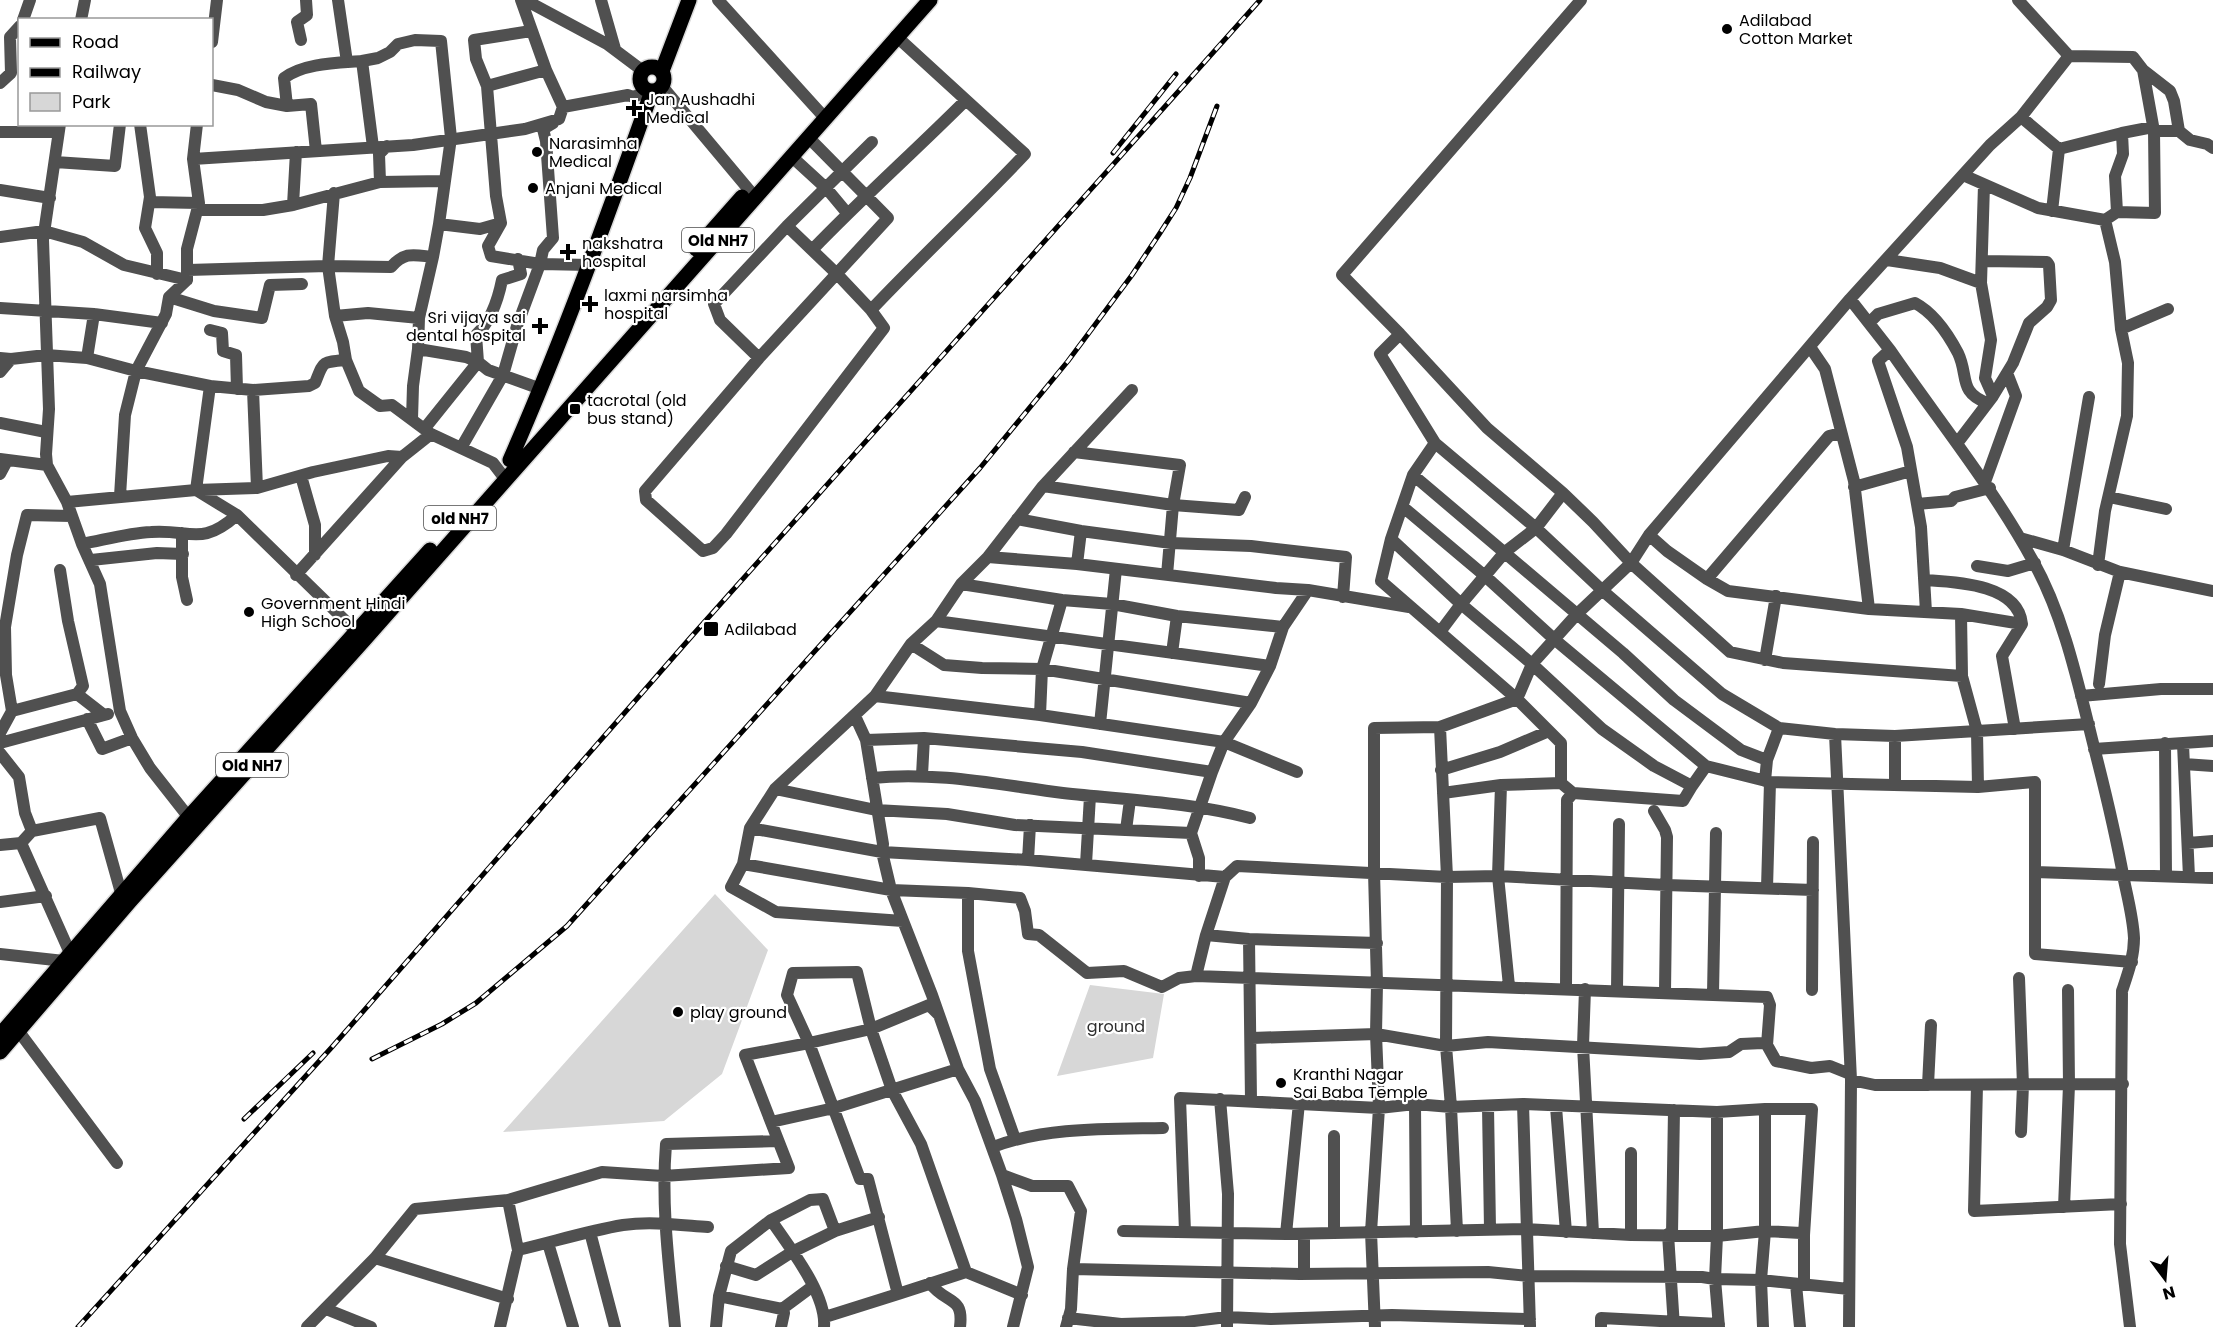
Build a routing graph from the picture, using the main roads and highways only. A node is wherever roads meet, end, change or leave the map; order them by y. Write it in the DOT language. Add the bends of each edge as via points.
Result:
graph roads {
  1 [pos="689,0"];
  2 [pos="919,0"];
  3 [pos="930,0"];
  4 [pos="643,71"];
  5 [pos="656,85"];
  6 [pos="822,115"];
  7 [pos="751,194"];
  8 [pos="506,471"];
  9 [pos="360,635"];
  10 [pos="192,822"];
  11 [pos="16,1026"];
  12 [pos="0,1035"];
  13 [pos="0,1052"];
  1 -- 5 [label="main road"];
  2 -- 6 [label="main road"];
  3 -- 6 [label="main road, Old NH7"];
  4 -- 5 [label="main road" via="655,67"];
  5 -- 8 [label="main road" via="590,265"];
  6 -- 7 [label="main road"];
  6 -- 7 [label="main road, Old NH7" via="791,156"];
  7 -- 8 [label="main road, Old NH7"];
  8 -- 9 [label="main road, Old NH7"];
  9 -- 10 [label="main road, old NH7"];
  10 -- 11 [label="main road" via="130,901"];
  10 -- 11 [label="main road, old NH7" via="122,893 67,957"];
  11 -- 12 [label="main road, old NH7"];
  11 -- 13 [label="main road"];
}
